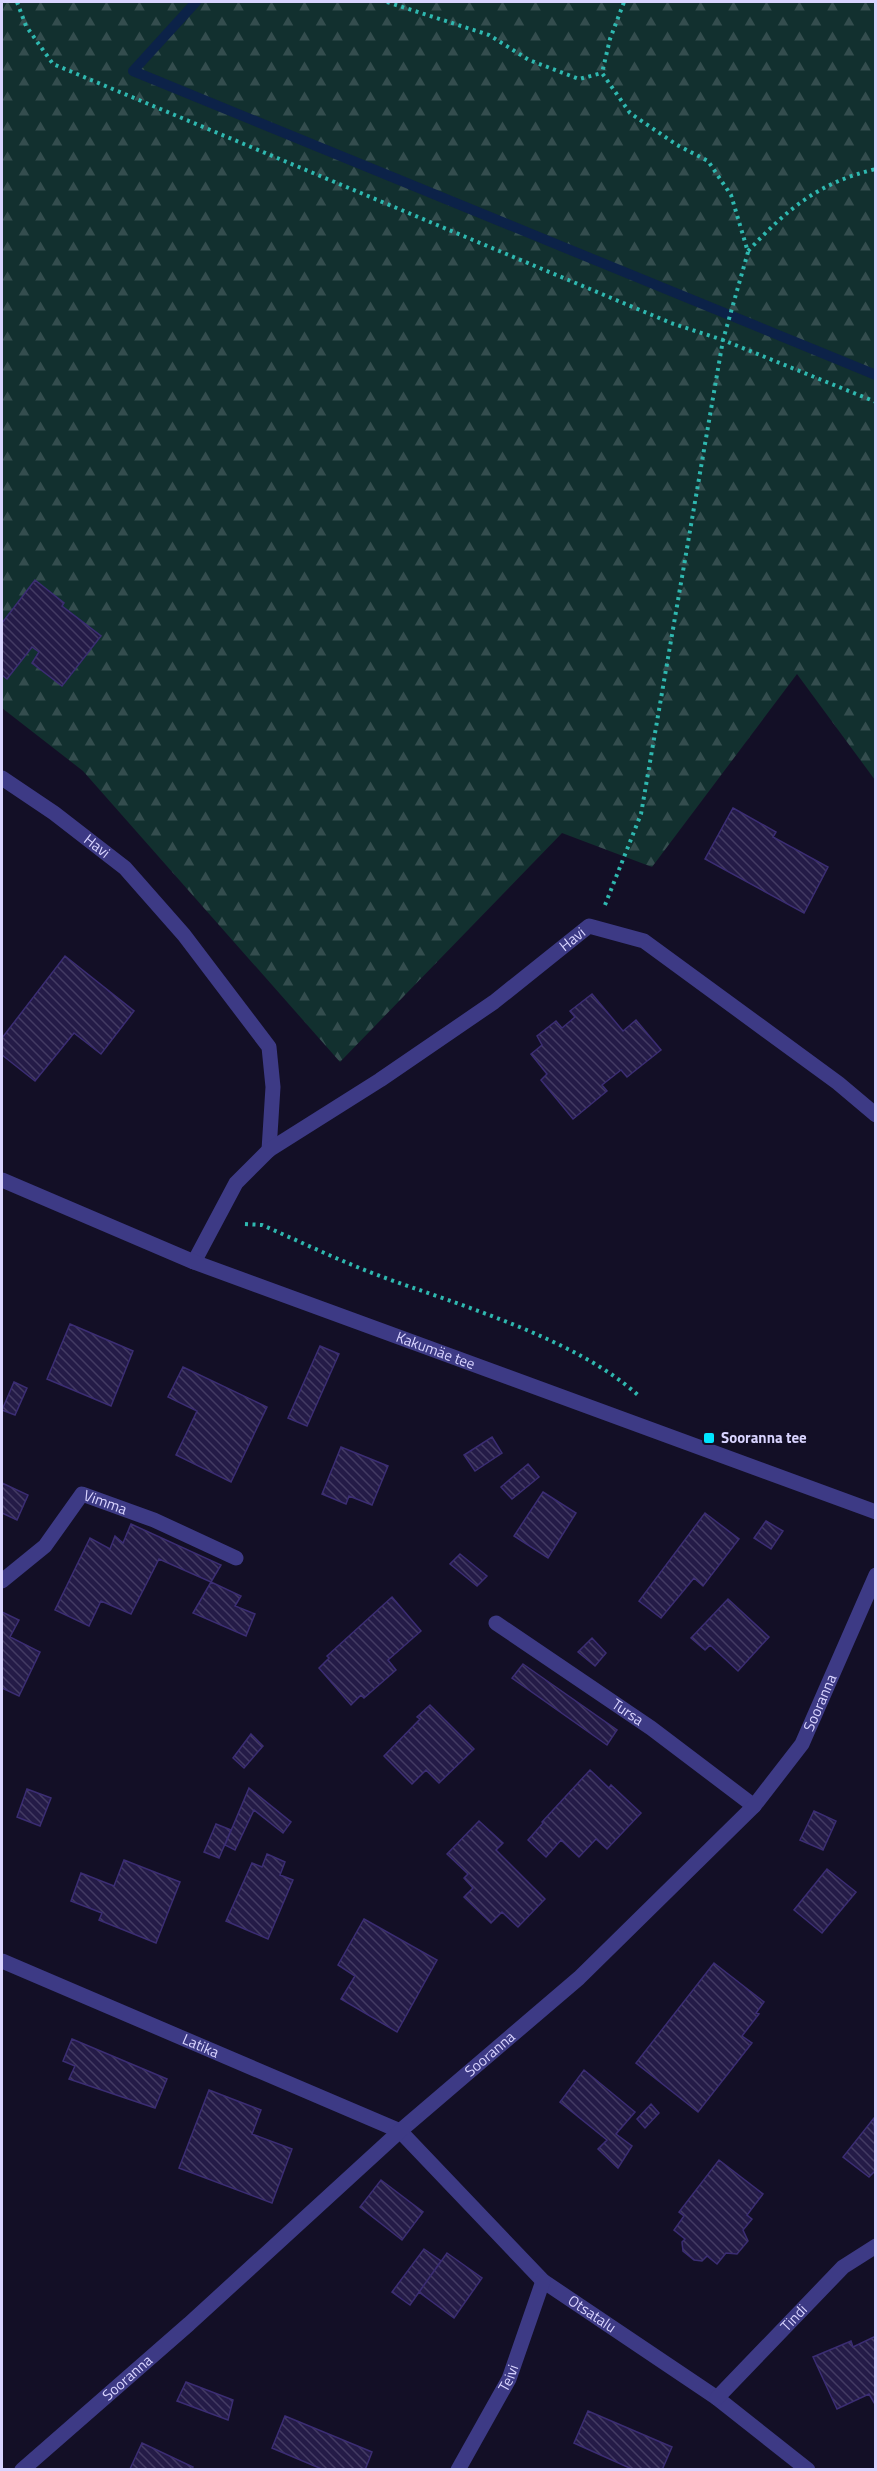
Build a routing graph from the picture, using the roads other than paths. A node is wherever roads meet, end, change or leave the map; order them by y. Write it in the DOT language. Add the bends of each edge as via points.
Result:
graph roads {
  1 [pos="2,778"];
  2 [pos="876,1116"];
  3 [pos="269,1150"];
  4 [pos="2,1180"];
  5 [pos="194,1262"];
  6 [pos="876,1512"];
  7 [pos="236,1558"];
  8 [pos="876,1575"];
  9 [pos="2,1581"];
  10 [pos="496,1623"];
  11 [pos="754,1806"];
  12 [pos="2,1961"];
  13 [pos="400,2131"];
  14 [pos="876,2246"];
  15 [pos="543,2281"];
  16 [pos="717,2397"];
  17 [pos="21,2469"];
  18 [pos="458,2469"];
  19 [pos="808,2469"];
  1 -- 3 [label="street, Havi" via="125,868 184,935 268,1047 273,1087"];
  2 -- 3 [label="street, Havi" via="838,1083 644,942 589,926 494,1002"];
  3 -- 5 [label="street, Havi" via="236,1183"];
  4 -- 5 [label="street, Kakumäe tee"];
  5 -- 6 [label="street, Kakumäe tee"];
  7 -- 9 [label="street, Vimma" via="154,1520 82,1494 45,1546"];
  8 -- 11 [label="street, Sooranna" via="802,1744"];
  10 -- 11 [label="street, Tursa" via="651,1728"];
  11 -- 13 [label="street, Sooranna" via="579,1978"];
  12 -- 13 [label="street, Latika"];
  13 -- 15 [label="street, Otsatalu"];
  13 -- 17 [label="street, Sooranna" via="189,2324"];
  14 -- 16 [label="street, Tindi" via="843,2267"];
  15 -- 16 [label="street, Otsatalu"];
  15 -- 18 [label="street, Teivi" via="509,2379"];
  16 -- 19 [label="street, Otsatalu"];
}
